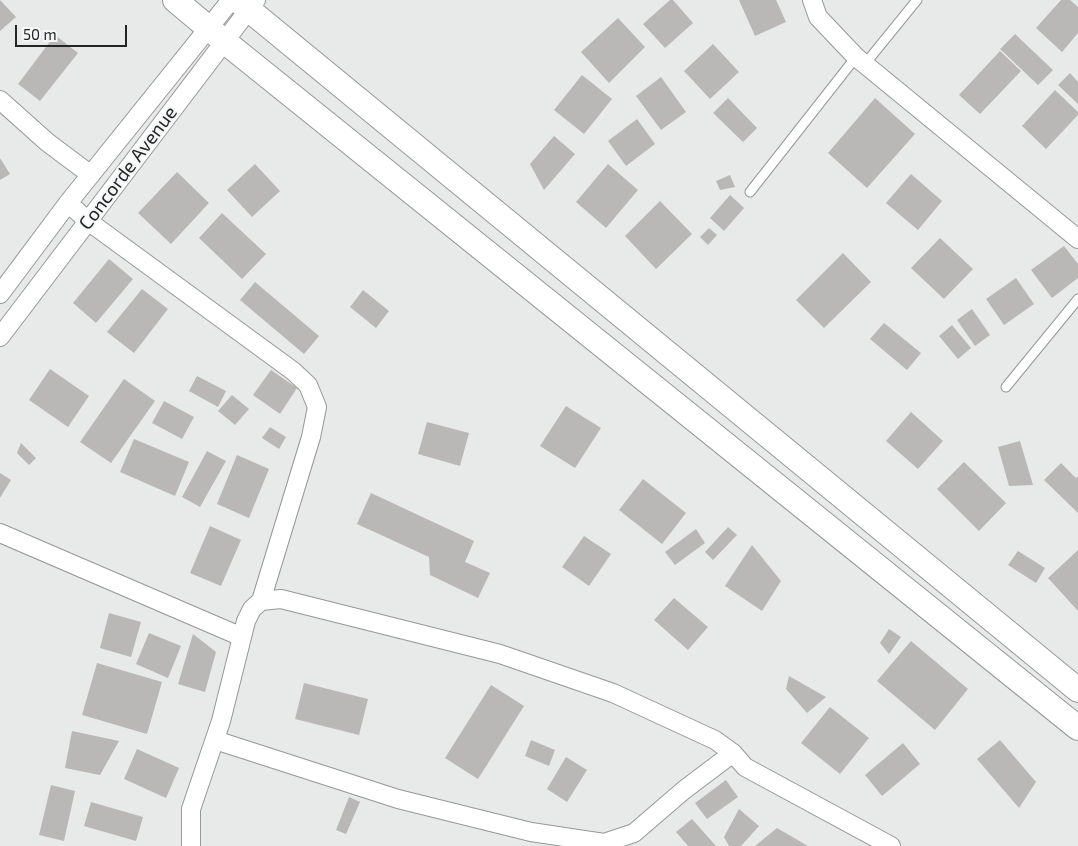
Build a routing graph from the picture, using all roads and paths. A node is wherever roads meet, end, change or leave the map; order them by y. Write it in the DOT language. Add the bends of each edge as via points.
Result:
graph roads {
  1 [pos="176,0"];
  2 [pos="812,0"];
  3 [pos="917,0"];
  4 [pos="243,2"];
  5 [pos="216,34"];
  6 [pos="861,61"];
  7 [pos="0,100"];
  8 [pos="91,175"];
  9 [pos="750,192"];
  10 [pos="68,203"];
  11 [pos="88,221"];
  12 [pos="1078,239"];
  13 [pos="0,294"];
  14 [pos="1078,299"];
  15 [pos="0,337"];
  16 [pos="1006,386"];
  17 [pos="0,533"];
  18 [pos="261,601"];
  19 [pos="242,638"];
  20 [pos="1078,690"];
  21 [pos="1078,728"];
  22 [pos="215,740"];
  23 [pos="732,753"];
  24 [pos="191,846"];
  25 [pos="891,846"];
  1 -- 5 [label="main road"];
  2 -- 6 [label="street" via="818,17"];
  3 -- 6 [label="lane"];
  4 -- 5 [label="street, Concorde Avenue"];
  4 -- 20 [label="main road"];
  5 -- 8 [label="street, Concorde Avenue"];
  5 -- 11 [label="street, Concorde Avenue"];
  5 -- 21 [label="main road"];
  6 -- 9 [label="lane"];
  6 -- 12 [label="street"];
  7 -- 8 [label="street" via="47,142"];
  8 -- 10 [label="street, Concorde Avenue"];
  10 -- 11 [label="street"];
  10 -- 13 [label="street, Concorde Avenue"];
  11 -- 15 [label="street, Concorde Avenue"];
  11 -- 18 [label="street" via="308,385 317,407 312,437"];
  14 -- 16 [label="lane"];
  17 -- 19 [label="street"];
  18 -- 19 [label="street" via="252,609"];
  18 -- 23 [label="street" via="281,599 500,654 613,693 715,740"];
  19 -- 22 [label="street"];
  22 -- 23 [label="street" via="398,799 531,832 604,843 634,834"];
  22 -- 24 [label="street" via="191,810"];
  23 -- 25 [label="street" via="745,767"];
}
